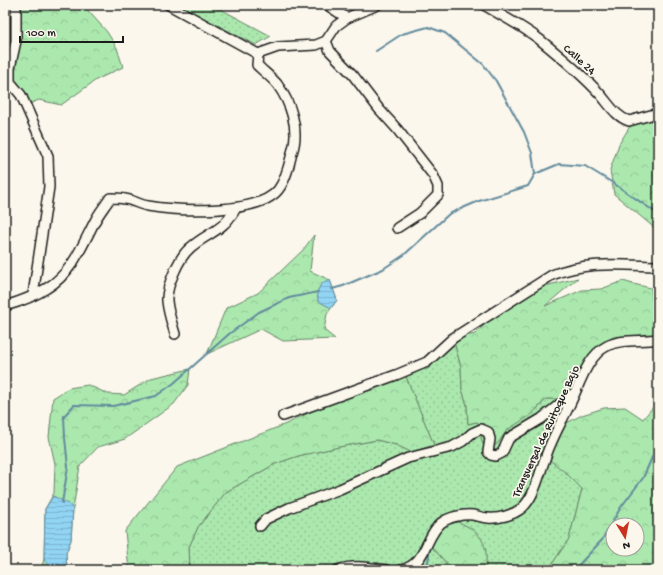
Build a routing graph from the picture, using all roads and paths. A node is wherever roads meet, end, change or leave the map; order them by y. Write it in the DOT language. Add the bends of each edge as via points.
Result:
graph roads {
  1 [pos="16,5"];
  2 [pos="169,5"];
  3 [pos="327,5"];
  4 [pos="377,5"];
  5 [pos="484,5"];
  6 [pos="347,18"];
  7 [pos="326,41"];
  8 [pos="258,54"];
  9 [pos="658,113"];
  10 [pos="236,208"];
  11 [pos="398,228"];
  12 [pos="658,266"];
  13 [pos="33,295"];
  14 [pos="5,306"];
  15 [pos="175,334"];
  16 [pos="658,339"];
  17 [pos="574,393"];
  18 [pos="283,416"];
  19 [pos="260,526"];
  20 [pos="338,570"];
  21 [pos="387,570"];
  22 [pos="401,570"];
  1 -- 13 [label="street" via="16,41 10,68 10,82 21,95 48,156 50,186"];
  2 -- 8 [label="street"];
  3 -- 6 [label="street"];
  4 -- 6 [label="street"];
  5 -- 9 [label="street, Calle 24" via="538,38 601,94 624,120"];
  6 -- 7 [label="street" via="336,26"];
  7 -- 8 [label="street" via="316,45 278,47"];
  7 -- 11 [label="street" via="330,51 397,129 433,175 438,186 438,195 420,213"];
  8 -- 10 [label="street" via="257,65 277,84 287,101 292,114 295,147 278,190 271,197 254,205"];
  10 -- 13 [label="street" via="179,209 147,206 125,199 110,198 95,220 72,265 48,288"];
  10 -- 15 [label="street" via="231,218 216,232 189,248 171,280 167,300"];
  12 -- 18 [label="street" via="590,265 552,275 453,338 427,362"];
  13 -- 14 [label="street"];
  16 -- 17 [label="street, Transversal de Ruitoque Bajo" via="608,345 598,352 590,363"];
  17 -- 19 [label="street" via="541,419 509,438 502,453 496,456 488,452 488,432 481,429 452,447 408,458 340,489 289,508"];
  17 -- 22 [label="street, Transversal de Ruitoque Bajo" via="546,455 538,481 523,507 505,516 488,518 470,515 449,518 440,524 414,564"];
  20 -- 21 [label="street" via="358,566"];
}
